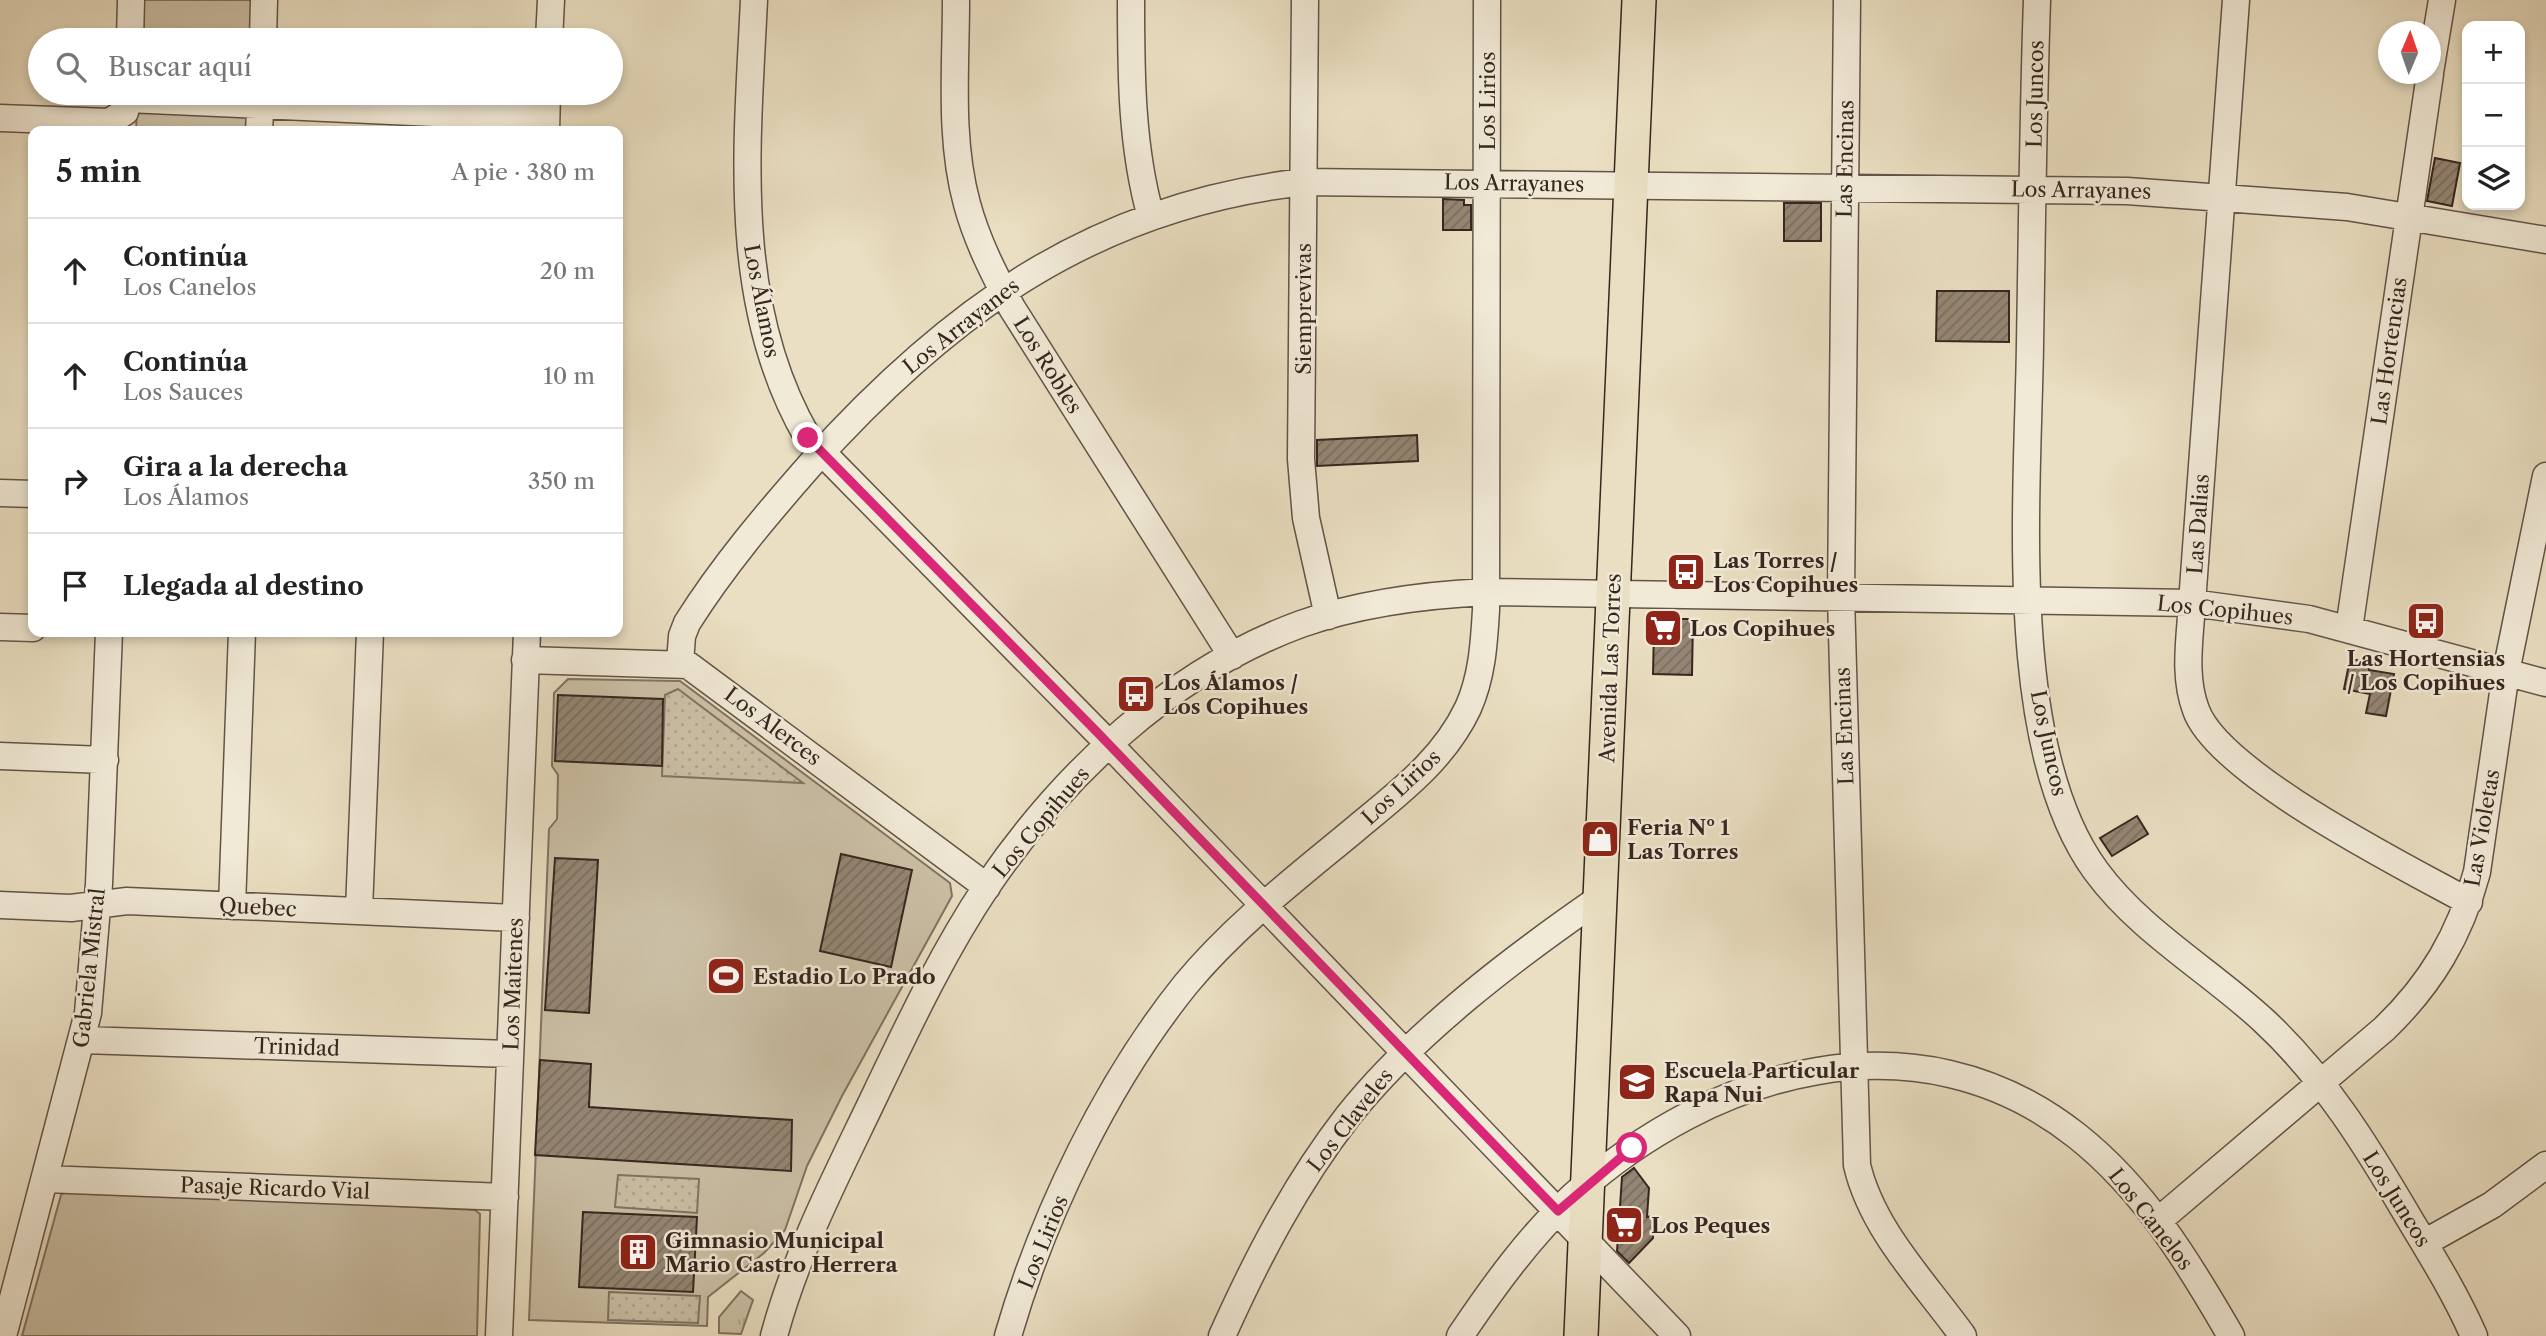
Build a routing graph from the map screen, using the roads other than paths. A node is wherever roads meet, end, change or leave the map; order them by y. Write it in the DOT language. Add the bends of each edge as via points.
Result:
graph roads {
  1 [pos="131,0"];
  2 [pos="264,0"];
  3 [pos="551,0"];
  4 [pos="754,0"];
  5 [pos="956,0"];
  6 [pos="1131,0"];
  7 [pos="1305,0"];
  8 [pos="1487,0"];
  9 [pos="1639,0"];
  10 [pos="1847,0"];
  11 [pos="2037,0"];
  12 [pos="2236,0"];
  13 [pos="2442,0"];
  14 [pos="2439,21"];
  15 [pos="130,28"];
  16 [pos="263,28"];
  17 [pos="550,28"];
  18 [pos="2428,84"];
  19 [pos="187,105"];
  20 [pos="260,105"];
  21 [pos="375,105"];
  22 [pos="126,110"];
  23 [pos="547,114"];
  24 [pos="0,118"];
  25 [pos="259,126"];
  26 [pos="1304,181"];
  27 [pos="1487,183"];
  28 [pos="1631,184"];
  29 [pos="1845,187"];
  30 [pos="2033,189"];
  31 [pos="2222,196"];
  32 [pos="1151,216"];
  33 [pos="2409,216"];
  34 [pos="2546,240"];
  35 [pos="1002,290"];
  36 [pos="822,453"];
  37 [pos="2546,476"];
  38 [pos="0,493"];
  39 [pos="28,494"];
  40 [pos="1486,592"];
  41 [pos="1613,594"];
  42 [pos="1841,597"];
  43 [pos="2026,600"];
  44 [pos="2192,603"];
  45 [pos="1328,616"];
  46 [pos="0,627"];
  47 [pos="28,628"];
  48 [pos="2349,629"];
  49 [pos="109,637"];
  50 [pos="242,637"];
  51 [pos="370,637"];
  52 [pos="527,637"];
  53 [pos="1232,656"];
  54 [pos="526,660"];
  55 [pos="681,663"];
  56 [pos="2506,672"];
  57 [pos="2546,683"];
  58 [pos="1110,746"];
  59 [pos="0,756"];
  60 [pos="105,760"];
  61 [pos="987,887"];
  62 [pos="1600,898"];
  63 [pos="2469,902"];
  64 [pos="0,905"];
  65 [pos="96,905"];
  66 [pos="1264,905"];
  67 [pos="232,906"];
  68 [pos="359,911"];
  69 [pos="516,918"];
  70 [pos="83,1040"];
  71 [pos="1405,1053"];
  72 [pos="510,1054"];
  73 [pos="1854,1065"];
  74 [pos="2321,1082"];
  75 [pos="2546,1165"];
  76 [pos="45,1179"];
  77 [pos="1588,1183"];
  78 [pos="505,1197"];
  79 [pos="1558,1211"];
  80 [pos="2158,1221"];
  81 [pos="1585,1241"];
  82 [pos="2424,1243"];
  83 [pos="4,1336"];
  84 [pos="499,1336"];
  85 [pos="774,1336"];
  86 [pos="1007,1336"];
  87 [pos="1222,1336"];
  88 [pos="1460,1336"];
  89 [pos="1581,1336"];
  90 [pos="1677,1336"];
  91 [pos="1963,1336"];
  92 [pos="2231,1336"];
  93 [pos="2474,1336"];
  1 -- 15 [label="street"];
  2 -- 16 [label="street"];
  3 -- 17 [label="street"];
  4 -- 36 [label="street, Los Álamos" via="746,177 755,288 769,350 788,402"];
  5 -- 35 [label="street, Los Robles" via="956,126 961,178 976,233"];
  6 -- 32 [label="street" via="1135,122"];
  7 -- 26 [label="street, Siemprevivas"];
  8 -- 27 [label="street, Los Lirios"];
  9 -- 28 [label="main road, Avenida Las Torres"];
  10 -- 29 [label="street, Las Encinas"];
  11 -- 30 [label="street, Los Juncos"];
  12 -- 31 [label="street, Las Dalias"];
  13 -- 14 [label="street, Las Hortencias"];
  18 -- 33 [label="street, Las Hortencias"];
  19 -- 22 [label="street"];
  20 -- 25 [label="street"];
  21 -- 23 [label="street"];
  22 -- 24 [label="street" via="109,122"];
  26 -- 27 [label="street, Los Arrayanes"];
  26 -- 32 [label="street, Los Arrayanes" via="1227,193"];
  26 -- 45 [label="street, Siemprevivas" via="1301,459 1306,518"];
  27 -- 28 [label="street, Los Arrayanes"];
  27 -- 40 [label="street, Los Lirios"];
  28 -- 29 [label="street, Los Arrayanes"];
  28 -- 41 [label="main road, Avenida Las Torres"];
  29 -- 30 [label="street, Los Arrayanes"];
  29 -- 42 [label="street, Las Encinas"];
  30 -- 31 [label="street, Los Arrayanes"];
  30 -- 43 [label="street, Los Juncos"];
  31 -- 33 [label="street, Los Arrayanes"];
  31 -- 44 [label="street, Las Dalias"];
  32 -- 35 [label="street, Los Arrayanes" via="1077,247"];
  33 -- 34 [label="street, Los Arrayanes"];
  33 -- 48 [label="street, Las Hortencias"];
  35 -- 36 [label="street, Los Arrayanes" via="907,367"];
  35 -- 53 [label="street, Los Robles"];
  36 -- 55 [label="street, Los Arrayanes" via="703,598 684,629"];
  36 -- 58 [label="street, Los Álamos"];
  37 -- 56 [label="street, Las Violetas"];
  38 -- 39 [label="street"];
  40 -- 41 [label="street, Los Copihues"];
  40 -- 45 [label="street, Los Copihues" via="1399,600"];
  40 -- 66 [label="street, Los Lirios" via="1481,667 1466,712 1448,743 1414,780"];
  41 -- 42 [label="street, Los Copihues"];
  41 -- 62 [label="main road, Avenida Las Torres"];
  42 -- 43 [label="street, Los Copihues"];
  42 -- 73 [label="street, Las Encinas"];
  43 -- 44 [label="street, Los Copihues"];
  43 -- 74 [label="street, Los Juncos" via="2051,769 2067,820 2088,861 2126,905 2266,1022"];
  44 -- 48 [label="street, Los Copihues" via="2269,611"];
  44 -- 63 [label="street, Las Dalias" via="2190,689 2196,712 2216,742 2287,797"];
  45 -- 53 [label="street, Los Copihues" via="1278,633"];
  46 -- 47 [label="street"];
  48 -- 56 [label="street, Los Copihues"];
  49 -- 60 [label="street, Gabriela Mistral"];
  50 -- 67 [label="street"];
  51 -- 68 [label="street"];
  52 -- 54 [label="street, Los Maitenes"];
  53 -- 58 [label="street, Los Copihues" via="1169,696"];
  54 -- 55 [label="street, Los Alerces"];
  54 -- 69 [label="street, Los Maitenes"];
  55 -- 61 [label="street, Los Alerces"];
  56 -- 57 [label="street, Los Copihues"];
  56 -- 63 [label="street, Las Violetas"];
  58 -- 61 [label="street, Los Copihues" via="1041,816"];
  58 -- 66 [label="street, Los Álamos"];
  59 -- 60 [label="street"];
  60 -- 65 [label="street, Gabriela Mistral"];
  61 -- 85 [label="street, Los Copihues" via="914,1016 842,1162"];
  62 -- 71 [label="street, Los Claveles"];
  62 -- 77 [label="main road, Avenida Las Torres"];
  63 -- 74 [label="street, Las Violetas" via="2446,954 2418,994"];
  64 -- 65 [label="street, Quebec"];
  65 -- 67 [label="street, Quebec" via="127,901"];
  65 -- 70 [label="street, Gabriela Mistral"];
  66 -- 71 [label="street, Los Álamos"];
  66 -- 86 [label="street, Los Lirios" via="1187,983 1139,1050 1067,1184"];
  67 -- 68 [label="street, Quebec"];
  68 -- 69 [label="street, Quebec"];
  69 -- 72 [label="street, Los Maitenes"];
  70 -- 72 [label="street, Trinidad"];
  70 -- 76 [label="street, Gabriela Mistral"];
  71 -- 79 [label="street, Los Álamos"];
  71 -- 87 [label="street, Los Claveles" via="1349,1115 1307,1173"];
  72 -- 78 [label="street, Los Maitenes"];
  73 -- 77 [label="street, Los Canelos" via="1761,1086 1696,1112 1632,1148"];
  73 -- 80 [label="street, Los Canelos" via="1931,1069 2020,1100 2067,1128 2098,1154"];
  73 -- 91 [label="street, Las Encinas" via="1857,1165 1867,1198 1880,1223"];
  74 -- 80 [label="street, Las Violetas"];
  74 -- 82 [label="street, Los Juncos"];
  75 -- 82 [label="street" via="2491,1205"];
  76 -- 78 [label="street, Pasaje Ricardo Vial"];
  76 -- 83 [label="street, Gabriela Mistral"];
  77 -- 79 [label="street, Los Canelos"];
  77 -- 81 [label="main road, Avenida Las Torres"];
  78 -- 84 [label="street, Los Maitenes"];
  79 -- 81 [label="street, Los Álamos"];
  79 -- 88 [label="street, Los Canelos" via="1524,1248"];
  80 -- 92 [label="street, Los Canelos"];
  81 -- 89 [label="main road, Avenida Las Torres"];
  81 -- 90 [label="street, Los Álamos"];
  82 -- 93 [label="street, Los Juncos"];
}
